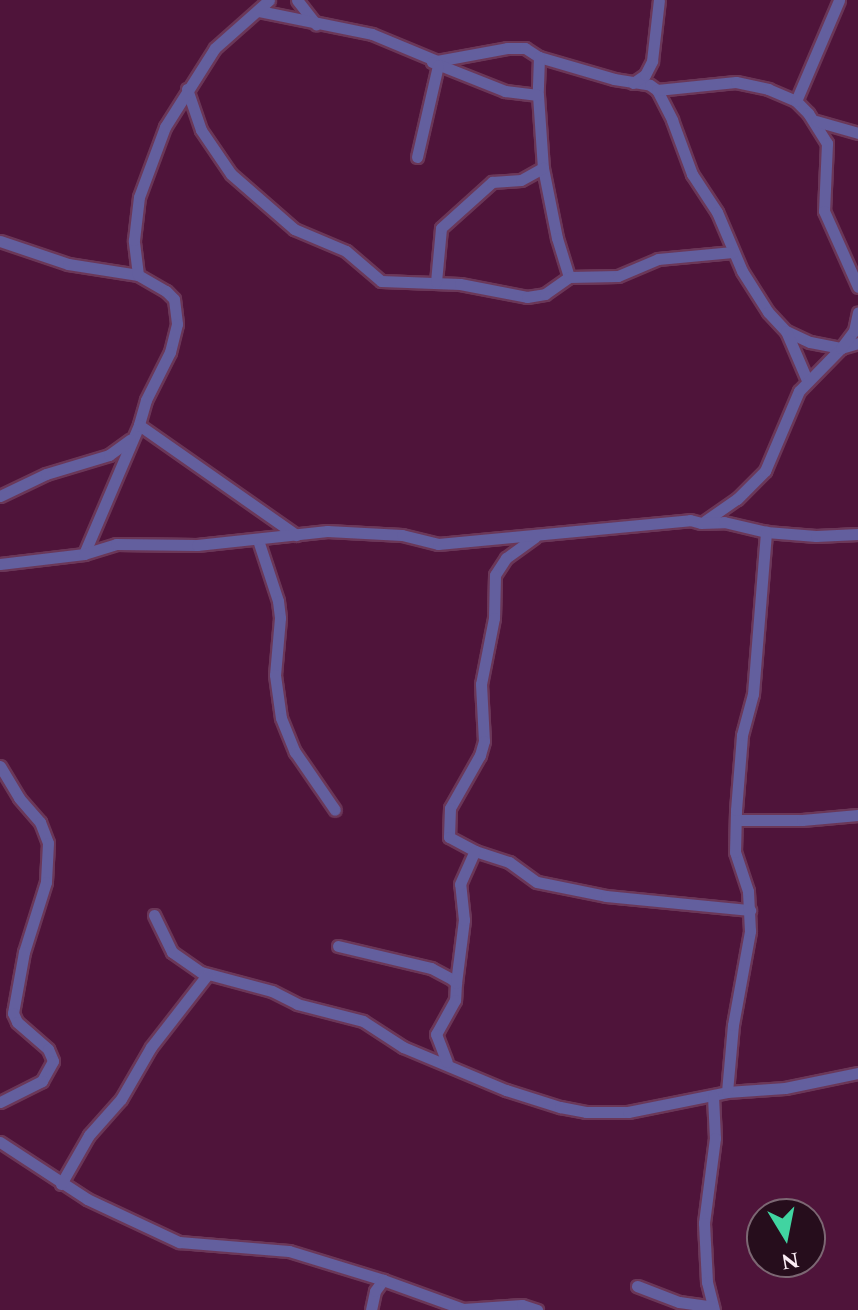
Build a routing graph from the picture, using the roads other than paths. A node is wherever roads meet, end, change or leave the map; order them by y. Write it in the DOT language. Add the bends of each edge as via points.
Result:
graph roads {
  1 [pos="269,0"];
  2 [pos="297,0"];
  3 [pos="659,0"];
  4 [pos="839,0"];
  5 [pos="259,11"];
  6 [pos="316,25"];
  7 [pos="539,57"];
  8 [pos="425,58"];
  9 [pos="438,65"];
  10 [pos="632,83"];
  11 [pos="187,89"];
  12 [pos="657,90"];
  13 [pos="538,95"];
  14 [pos="796,101"];
  15 [pos="816,121"];
  16 [pos="858,133"];
  17 [pos="417,157"];
  18 [pos="543,168"];
  19 [pos="0,241"];
  20 [pos="733,252"];
  21 [pos="138,275"];
  22 [pos="569,277"];
  23 [pos="436,282"];
  24 [pos="858,287"];
  25 [pos="858,312"];
  26 [pos="786,331"];
  27 [pos="858,343"];
  28 [pos="841,348"];
  29 [pos="807,380"];
  30 [pos="137,431"];
  31 [pos="0,496"];
  32 [pos="701,523"];
  33 [pos="766,532"];
  34 [pos="538,534"];
  35 [pos="858,534"];
  36 [pos="296,535"];
  37 [pos="258,540"];
  38 [pos="84,554"];
  39 [pos="0,564"];
  40 [pos="0,766"];
  41 [pos="335,810"];
  42 [pos="858,815"];
  43 [pos="737,820"];
  44 [pos="475,851"];
  45 [pos="750,910"];
  46 [pos="154,915"];
  47 [pos="338,946"];
  48 [pos="207,975"];
  49 [pos="456,983"];
  50 [pos="447,1062"];
  51 [pos="858,1073"];
  52 [pos="727,1092"];
  53 [pos="713,1096"];
  54 [pos="0,1102"];
  55 [pos="0,1142"];
  56 [pos="61,1184"];
  57 [pos="383,1280"];
  58 [pos="637,1286"];
  59 [pos="714,1308"];
  60 [pos="371,1310"];
  61 [pos="537,1310"];
  1 -- 5 [label="street"];
  2 -- 6 [label="street"];
  3 -- 10 [label="street" via="652,61 645,75"];
  4 -- 14 [label="street"];
  5 -- 6 [label="street"];
  5 -- 11 [label="street" via="215,48"];
  6 -- 8 [label="street" via="372,34"];
  7 -- 8 [label="street" via="525,48 507,48 471,57"];
  7 -- 10 [label="street"];
  7 -- 13 [label="street"];
  8 -- 9 [label="street"];
  9 -- 13 [label="street" via="505,91"];
  9 -- 17 [label="street"];
  10 -- 12 [label="street"];
  11 -- 21 [label="street" via="165,127 139,197 134,240"];
  11 -- 23 [label="street" via="201,130 226,169 278,217 311,238 346,251 381,281"];
  12 -- 14 [label="street" via="736,82"];
  12 -- 20 [label="street" via="683,156 717,212"];
  13 -- 18 [label="street"];
  14 -- 15 [label="street"];
  15 -- 16 [label="street"];
  15 -- 24 [label="street" via="827,143 824,211"];
  18 -- 22 [label="street"];
  18 -- 23 [label="street" via="521,180 492,182 441,228"];
  19 -- 21 [label="street" via="68,264"];
  20 -- 22 [label="street" via="658,259 618,276"];
  20 -- 26 [label="street" via="753,292"];
  21 -- 30 [label="street" via="174,299 177,324"];
  22 -- 23 [label="street" via="545,294 527,297"];
  25 -- 28 [label="street" via="854,331"];
  26 -- 28 [label="street"];
  26 -- 29 [label="street"];
  27 -- 28 [label="street"];
  28 -- 29 [label="street"];
  29 -- 32 [label="street" via="760,478"];
  30 -- 31 [label="street" via="109,455 46,474"];
  30 -- 36 [label="street"];
  30 -- 38 [label="street"];
  32 -- 33 [label="street" via="724,522"];
  32 -- 34 [label="street"];
  33 -- 35 [label="street"];
  33 -- 43 [label="street" via="753,694 739,756"];
  34 -- 36 [label="street" via="438,544 368,532"];
  34 -- 44 [label="street" via="506,558 495,575 494,618 481,684 484,741 453,800 447,832"];
  36 -- 37 [label="street"];
  37 -- 38 [label="street" via="116,544"];
  37 -- 41 [label="street" via="279,610 275,675 281,718 295,752"];
  38 -- 39 [label="street"];
  40 -- 54 [label="street" via="40,822 50,851 13,1013 53,1061 42,1081"];
  42 -- 43 [label="street"];
  43 -- 45 [label="street" via="735,852"];
  44 -- 45 [label="street" via="550,885"];
  44 -- 49 [label="street" via="460,884 464,920"];
  45 -- 52 [label="street"];
  46 -- 48 [label="street" via="172,952"];
  47 -- 49 [label="street" via="431,968"];
  48 -- 50 [label="street" via="363,1021 403,1047"];
  48 -- 56 [label="street" via="151,1047 121,1099 89,1135"];
  49 -- 50 [label="street" via="455,1000 436,1034"];
  50 -- 53 [label="street" via="531,1099 586,1112 628,1112"];
  51 -- 52 [label="street" via="785,1088"];
  52 -- 53 [label="street"];
  53 -- 59 [label="street" via="715,1138 704,1223"];
  55 -- 56 [label="street"];
  56 -- 57 [label="street" via="189,1245 289,1251"];
  57 -- 60 [label="street"];
  57 -- 61 [label="street" via="463,1309 522,1305"];
  58 -- 59 [label="street"];
}
